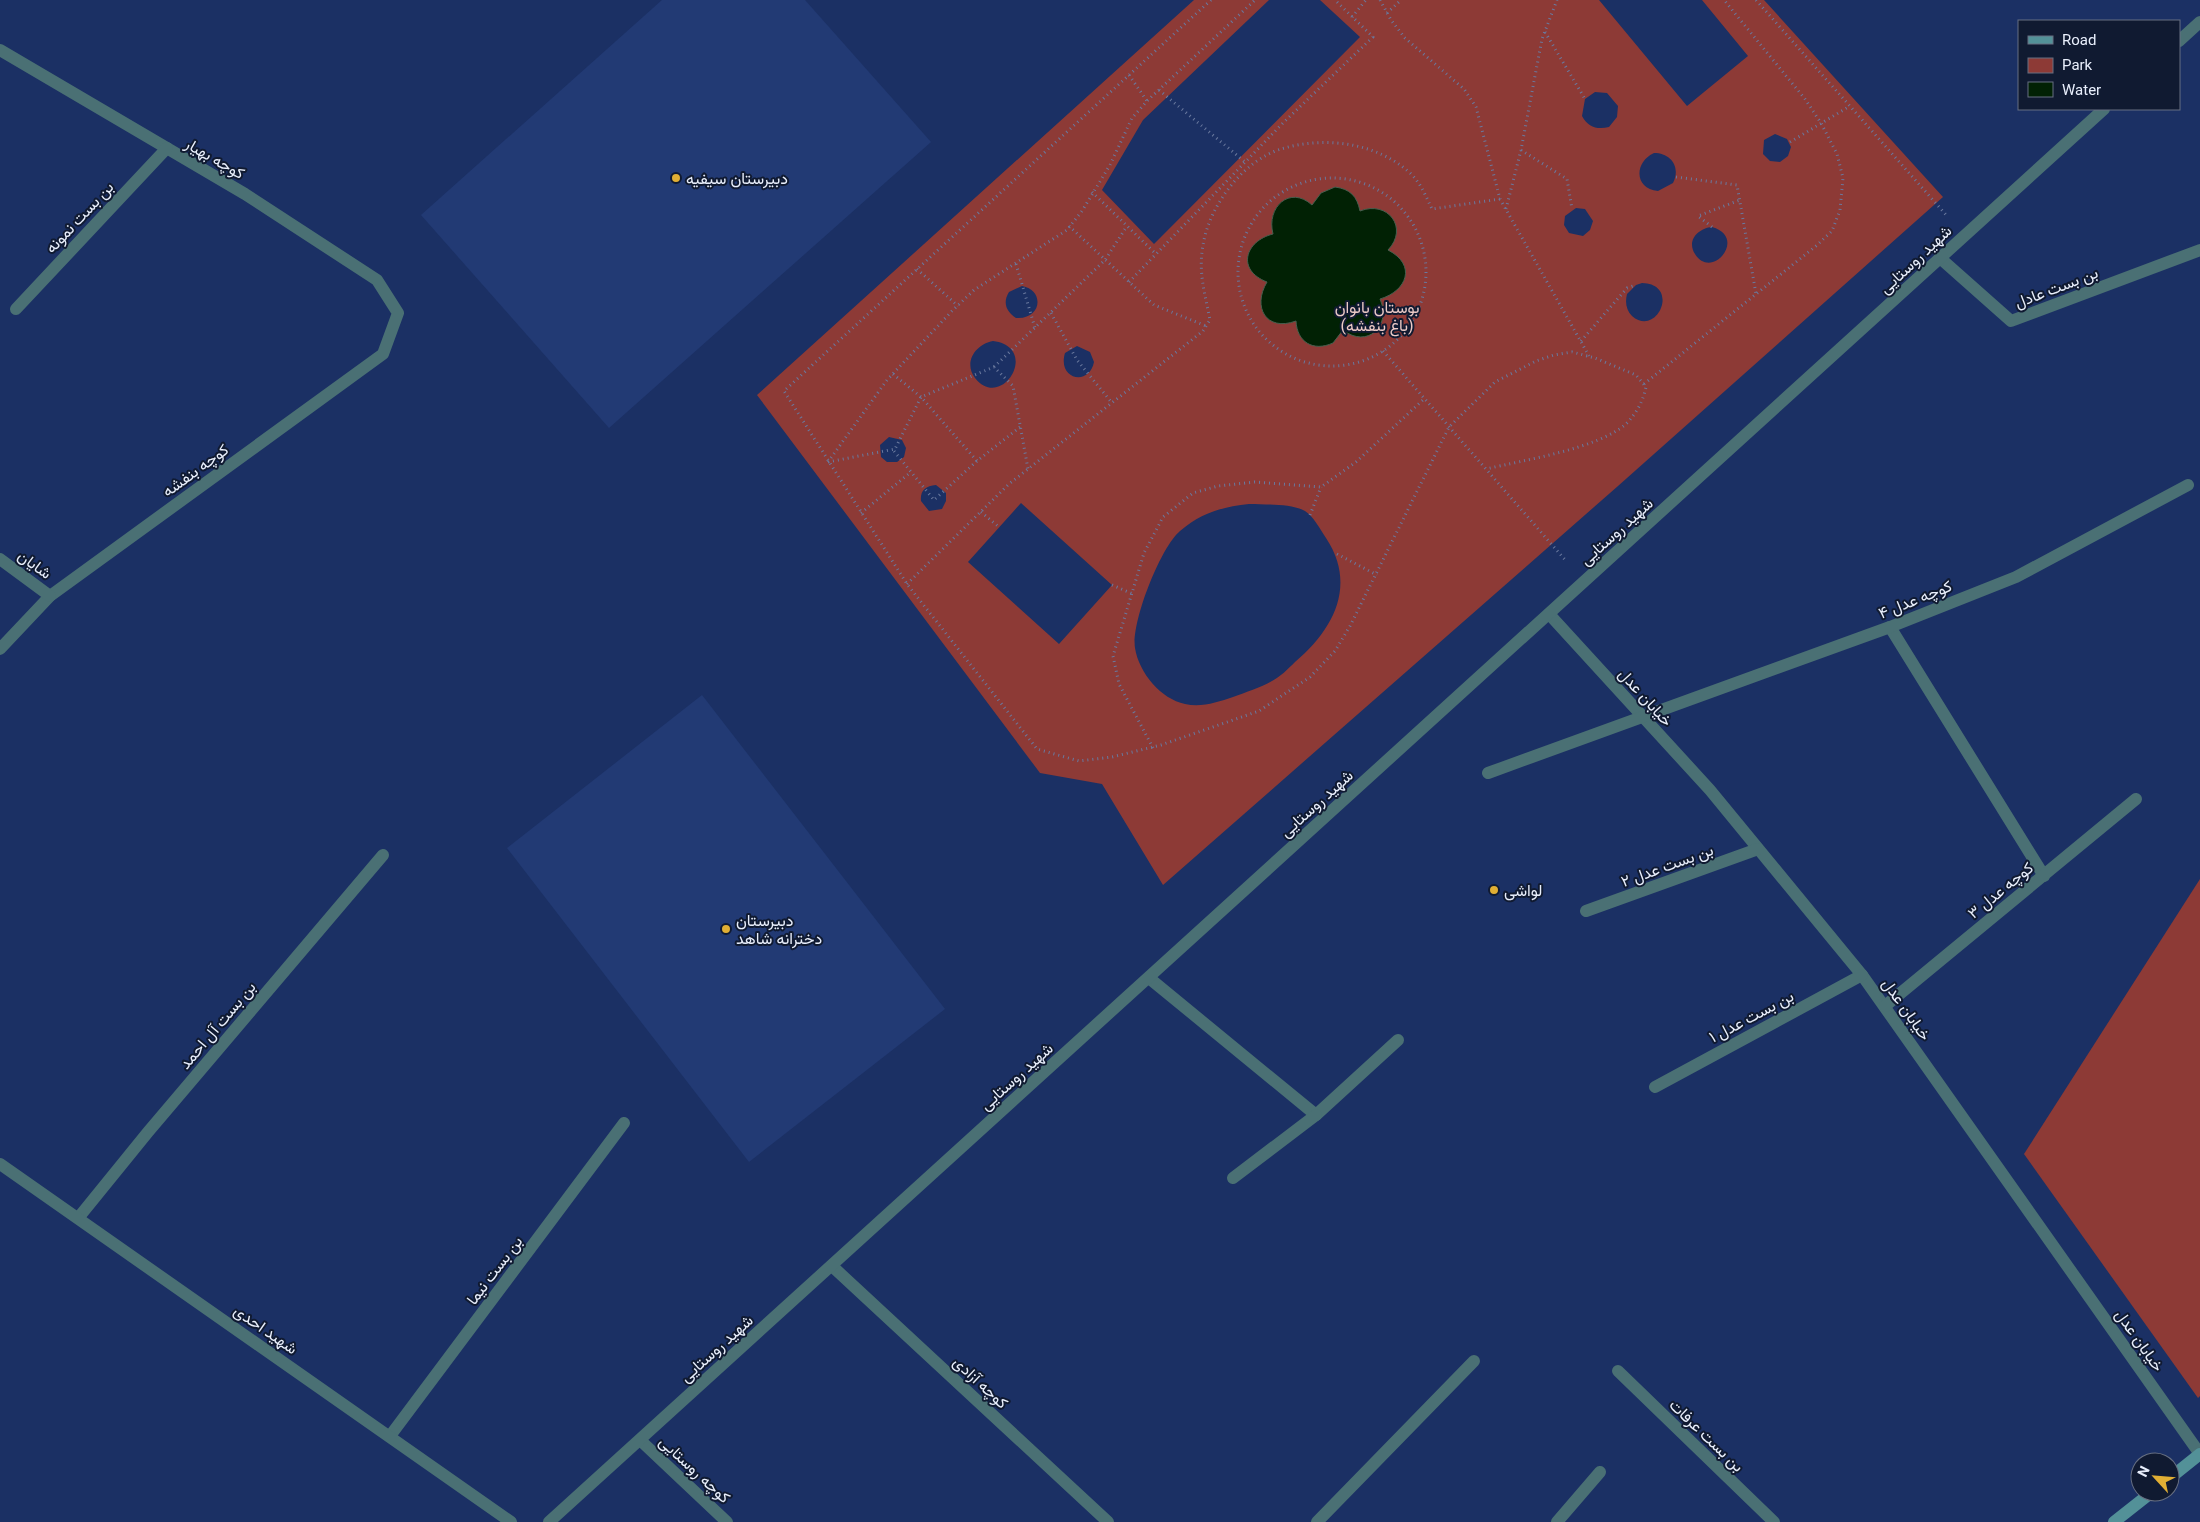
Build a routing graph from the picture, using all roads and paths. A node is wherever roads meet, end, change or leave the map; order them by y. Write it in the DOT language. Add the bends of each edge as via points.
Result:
graph roads {
  1 [pos="1211,0"];
  2 [pos="1255,0"];
  3 [pos="1336,0"];
  4 [pos="1366,0"];
  5 [pos="1380,0"];
  6 [pos="1401,0"];
  7 [pos="1557,0"];
  8 [pos="1724,0"];
  9 [pos="1756,0"];
  10 [pos="1386,13"];
  11 [pos="1352,17"];
  12 [pos="2200,22"];
  13 [pos="1545,32"];
  14 [pos="2180,40"];
  15 [pos="0,50"];
  16 [pos="1130,75"];
  17 [pos="1159,90"];
  18 [pos="1585,99"];
  19 [pos="1147,101"];
  20 [pos="1850,106"];
  21 [pos="2103,110"];
  22 [pos="1821,122"];
  23 [pos="1790,142"];
  24 [pos="167,148"];
  25 [pos="1520,150"];
  26 [pos="1246,162"];
  27 [pos="1239,168"];
  28 [pos="1243,174"];
  29 [pos="1676,177"];
  30 [pos="1092,192"];
  31 [pos="1500,200"];
  32 [pos="1740,200"];
  33 [pos="1506,209"];
  34 [pos="1572,209"];
  35 [pos="1069,226"];
  36 [pos="1127,226"];
  37 [pos="1712,227"];
  38 [pos="1964,236"];
  39 [pos="2200,250"];
  40 [pos="1156,254"];
  41 [pos="1940,258"];
  42 [pos="1105,260"];
  43 [pos="1016,264"];
  44 [pos="917,269"];
  45 [pos="1129,282"];
  46 [pos="1636,285"];
  47 [pos="1756,294"];
  48 [pos="958,306"];
  49 [pos="16,309"];
  50 [pos="398,313"];
  51 [pos="1051,313"];
  52 [pos="1206,326"];
  53 [pos="1035,328"];
  54 [pos="1581,341"];
  55 [pos="1383,352"];
  56 [pos="1589,357"];
  57 [pos="994,367"];
  58 [pos="893,374"];
  59 [pos="1644,384"];
  60 [pos="921,397"];
  61 [pos="1424,399"];
  62 [pos="1112,404"];
  63 [pos="1020,427"];
  64 [pos="1449,427"];
  65 [pos="895,449"];
  66 [pos="977,461"];
  67 [pos="828,462"];
  68 [pos="1028,468"];
  69 [pos="1486,469"];
  70 [pos="911,472"];
  71 [pos="2188,485"];
  72 [pos="1321,486"];
  73 [pos="982,512"];
  74 [pos="861,513"];
  75 [pos="1310,515"];
  76 [pos="999,527"];
  77 [pos="1336,554"];
  78 [pos="0,560"];
  79 [pos="1377,575"];
  80 [pos="1584,582"];
  81 [pos="907,584"];
  82 [pos="1112,585"];
  83 [pos="1133,594"];
  84 [pos="50,596"];
  85 [pos="1549,614"];
  86 [pos="1890,627"];
  87 [pos="0,650"];
  88 [pos="1643,718"];
  89 [pos="1153,748"];
  90 [pos="1488,773"];
  91 [pos="2136,799"];
  92 [pos="1758,849"];
  93 [pos="382,855"];
  94 [pos="2044,876"];
  95 [pos="1586,911"];
  96 [pos="1862,974"];
  97 [pos="1148,978"];
  98 [pos="1885,1006"];
  99 [pos="1398,1040"];
  100 [pos="1656,1087"];
  101 [pos="1316,1115"];
  102 [pos="624,1123"];
  103 [pos="0,1164"];
  104 [pos="1233,1178"];
  105 [pos="79,1217"];
  106 [pos="832,1266"];
  107 [pos="1474,1361"];
  108 [pos="1618,1371"];
  109 [pos="390,1436"];
  110 [pos="640,1440"];
  111 [pos="2200,1454"];
  112 [pos="2180,1470"];
  113 [pos="1600,1472"];
  114 [pos="2139,1502"];
  115 [pos="511,1522"];
  116 [pos="549,1522"];
  117 [pos="728,1522"];
  118 [pos="1108,1522"];
  119 [pos="1316,1522"];
  120 [pos="1557,1522"];
  121 [pos="1774,1522"];
  122 [pos="2114,1522"];
  1 -- 16 [label="path"];
  2 -- 17 [label="path"];
  3 -- 11 [label="path"];
  4 -- 11 [label="path"];
  5 -- 10 [label="path"];
  6 -- 10 [label="path"];
  7 -- 13 [label="path"];
  8 -- 22 [label="path"];
  9 -- 20 [label="path"];
  10 -- 31 [label="path" via="1405,38 1464,89 1476,107"];
  11 -- 26 [label="path" via="1372,37"];
  12 -- 14 [label="street"];
  13 -- 18 [label="path"];
  13 -- 25 [label="path"];
  15 -- 24 [label="street, کوچه بهیار"];
  16 -- 19 [label="path"];
  16 -- 44 [label="path"];
  17 -- 19 [label="path"];
  17 -- 26 [label="path"];
  19 -- 30 [label="path" via="1132,118 1110,165"];
  20 -- 22 [label="path"];
  20 -- 38 [label="path"];
  21 -- 38 [label="street, شهید روستایی"];
  22 -- 23 [label="path"];
  22 -- 47 [label="path" via="1837,154 1843,178 1840,210 1832,232"];
  24 -- 49 [label="street, بن بست نمونه"];
  24 -- 50 [label="street, کوچه بهیار" via="245,194 377,280"];
  25 -- 33 [label="path"];
  25 -- 34 [label="path" via="1567,180"];
  26 -- 27 [label="path"];
  27 -- 28 [label="path"];
  27 -- 40 [label="path"];
  28 -- 31 [label="path" via="1261,159 1282,149 1315,143 1344,143 1377,153 1411,174 1432,209"];
  28 -- 52 [label="path" via="1214,212 1203,244 1201,282 1210,320"];
  29 -- 32 [label="path" via="1737,185"];
  30 -- 35 [label="path"];
  30 -- 36 [label="path"];
  31 -- 33 [label="path"];
  32 -- 37 [label="path" via="1698,216"];
  32 -- 47 [label="path"];
  33 -- 54 [label="path"];
  35 -- 42 [label="path"];
  35 -- 43 [label="path"];
  36 -- 40 [label="path"];
  36 -- 42 [label="path"];
  38 -- 41 [label="street, شهید روستایی"];
  39 -- 41 [label="street, بن بست عادل" via="2011,321"];
  40 -- 45 [label="path"];
  41 -- 80 [label="street, شهید روستایی"];
  42 -- 45 [label="path"];
  42 -- 51 [label="path"];
  43 -- 48 [label="path" via="974,290"];
  43 -- 53 [label="path"];
  44 -- 48 [label="path"];
  44 -- 67 [label="path" via="784,391"];
  45 -- 52 [label="path" via="1154,305"];
  46 -- 54 [label="path" via="1627,288"];
  47 -- 59 [label="path"];
  48 -- 58 [label="path"];
  50 -- 84 [label="street, کوچه بنفشه" via="383,354"];
  51 -- 53 [label="path"];
  51 -- 62 [label="path" via="1077,360"];
  52 -- 62 [label="path" via="1184,348"];
  53 -- 57 [label="path"];
  54 -- 56 [label="path"];
  55 -- 55 [label="path" via="1405,332 1420,306 1426,277 1423,248 1411,221 1391,199 1366,184 1337,178 1308,181 1281,193 1259,213 1244,239 1238,268 1241,297 1253,324 1273,346 1298,361 1327,367 1356,364"];
  55 -- 61 [label="path"];
  56 -- 59 [label="path" via="1636,376"];
  56 -- 64 [label="path" via="1572,352 1554,355 1515,372 1495,382"];
  57 -- 60 [label="path"];
  57 -- 63 [label="path" via="1013,386"];
  58 -- 60 [label="path"];
  58 -- 67 [label="path"];
  59 -- 69 [label="path" via="1642,403 1626,424 1598,439 1558,452"];
  60 -- 65 [label="path"];
  60 -- 66 [label="path"];
  61 -- 64 [label="path"];
  61 -- 72 [label="path" via="1356,462"];
  62 -- 68 [label="path"];
  63 -- 66 [label="path"];
  63 -- 68 [label="path"];
  64 -- 69 [label="path"];
  64 -- 79 [label="path"];
  65 -- 67 [label="path"];
  65 -- 70 [label="path"];
  66 -- 70 [label="path" via="934,500"];
  67 -- 74 [label="path"];
  68 -- 73 [label="path"];
  69 -- 80 [label="path"];
  70 -- 74 [label="path"];
  71 -- 86 [label="street, کوچه عدل ۴" via="2016,577"];
  72 -- 75 [label="path"];
  72 -- 83 [label="path" via="1255,482 1218,486 1193,493 1163,517 1144,553"];
  73 -- 76 [label="path"];
  73 -- 81 [label="path"];
  74 -- 81 [label="path"];
  77 -- 79 [label="path"];
  78 -- 84 [label="street, شایان"];
  79 -- 89 [label="path" via="1335,651 1310,677 1259,711"];
  80 -- 85 [label="street, شهید روستایی"];
  81 -- 89 [label="path" via="1037,749 1079,761"];
  82 -- 83 [label="path"];
  83 -- 89 [label="path" via="1113,656 1119,684"];
  84 -- 87 [label="street, کوچه بنفشه"];
  85 -- 88 [label="street, خیابان عدل"];
  85 -- 97 [label="street, شهید روستایی"];
  86 -- 88 [label="street, کوچه عدل ۴"];
  86 -- 94 [label="street"];
  88 -- 90 [label="street, کوچه عدل ۴"];
  88 -- 92 [label="street, خیابان عدل" via="1710,790"];
  91 -- 94 [label="street, کوچه عدل ۳"];
  92 -- 95 [label="street, بن بست عدل ۲"];
  92 -- 96 [label="street, خیابان عدل"];
  93 -- 105 [label="street, بن بست آل احمد"];
  94 -- 98 [label="street, کوچه عدل ۳"];
  96 -- 98 [label="street, خیابان عدل"];
  96 -- 100 [label="street, بن بست عدل ۱"];
  97 -- 101 [label="street"];
  97 -- 106 [label="street, شهید روستایی"];
  98 -- 111 [label="street, خیابان عدل"];
  99 -- 101 [label="street"];
  101 -- 104 [label="street"];
  102 -- 109 [label="street, بن بست نیما"];
  103 -- 105 [label="street, شهید احدی"];
  105 -- 109 [label="street, شهید احدی"];
  106 -- 110 [label="street, شهید روستایی"];
  106 -- 118 [label="street, کوچه آزادی"];
  107 -- 119 [label="street"];
  108 -- 121 [label="street, بن بست عرفات"];
  109 -- 115 [label="street, شهید احدی"];
  110 -- 116 [label="street, شهید روستایی"];
  110 -- 117 [label="street, کوچه روستایی"];
  111 -- 112 [label="main road"];
  113 -- 120 [label="street"];
  114 -- 122 [label="main road"];
}
